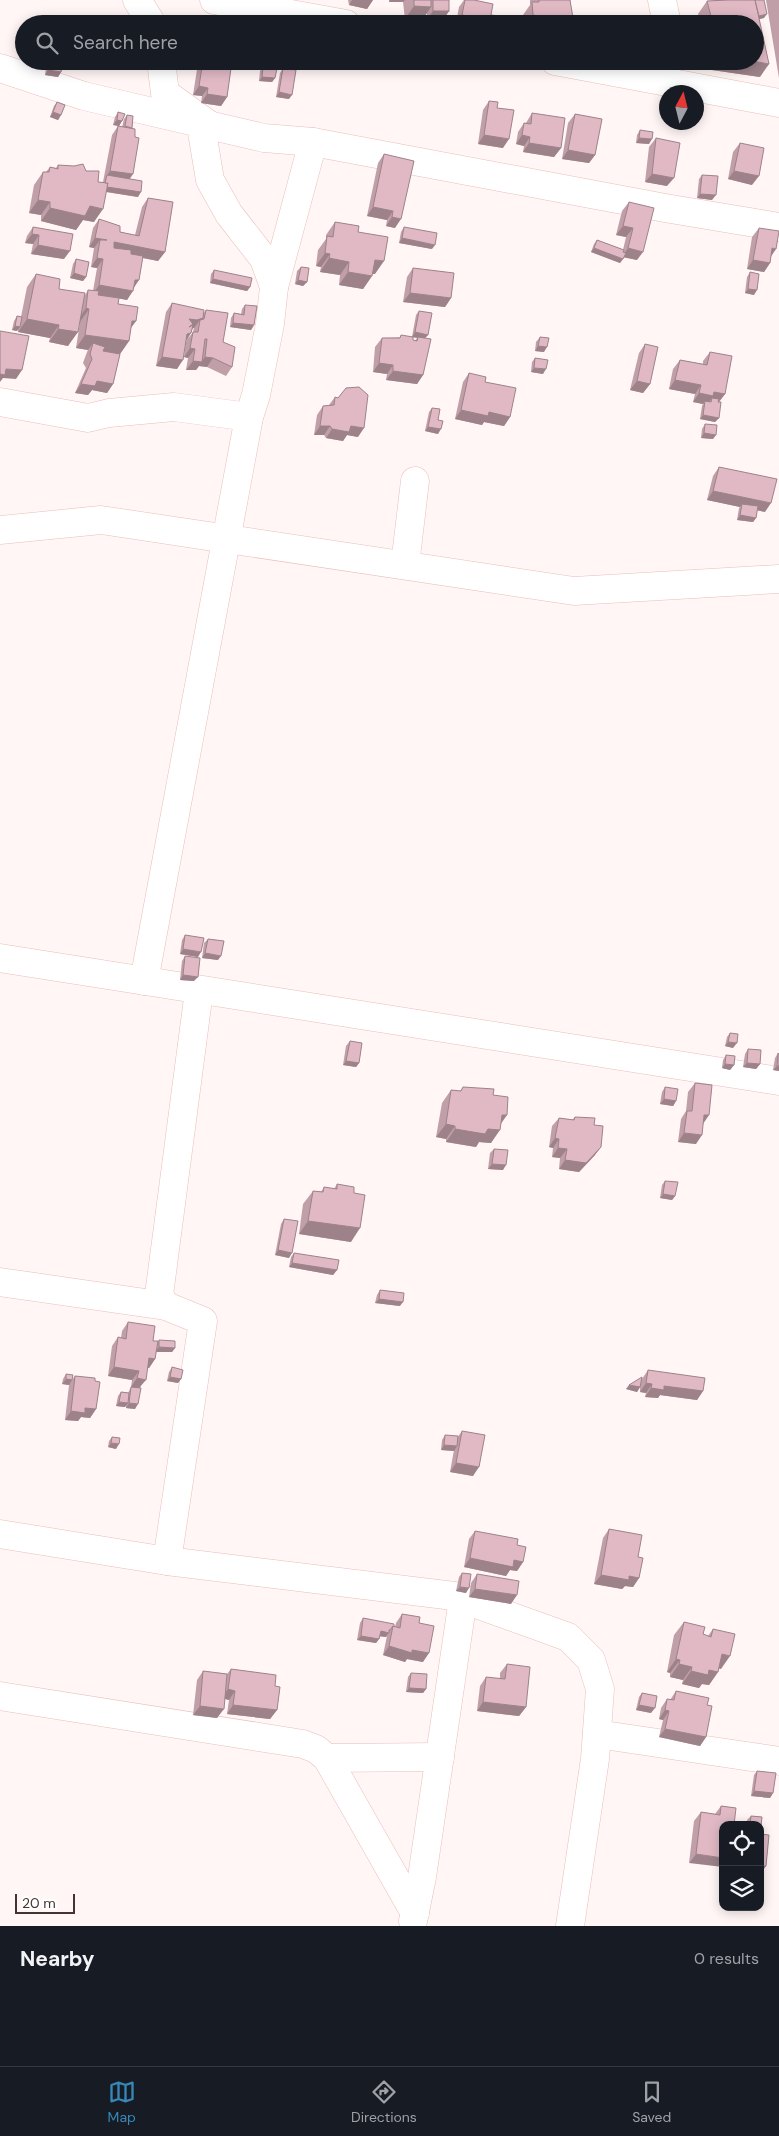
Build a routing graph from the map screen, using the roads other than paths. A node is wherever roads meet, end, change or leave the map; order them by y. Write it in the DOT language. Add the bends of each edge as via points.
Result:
graph roads {
  1 [pos="137,0"];
  2 [pos="214,0"];
  3 [pos="662,0"];
  4 [pos="146,15"];
  5 [pos="296,15"];
  6 [pos="665,15"];
  7 [pos="0,68"];
  8 [pos="162,70"];
  9 [pos="652,70"];
  10 [pos="674,72"];
  11 [pos="779,102"];
  12 [pos="208,124"];
  13 [pos="313,142"];
  14 [pos="779,227"];
  15 [pos="274,287"];
  16 [pos="0,402"];
  17 [pos="248,417"];
  18 [pos="416,481"];
  19 [pos="0,530"];
  20 [pos="226,539"];
  21 [pos="405,565"];
  22 [pos="779,579"];
  23 [pos="0,958"];
  24 [pos="144,980"];
  25 [pos="199,991"];
  26 [pos="779,1081"];
  27 [pos="0,1282"];
  28 [pos="166,1306"];
  29 [pos="0,1534"];
  30 [pos="167,1561"];
  31 [pos="463,1599"];
  32 [pos="0,1696"];
  33 [pos="598,1734"];
  34 [pos="440,1757"];
  35 [pos="327,1758"];
  36 [pos="779,1761"];
  37 [pos="413,1919"];
  38 [pos="570,1926"];
  1 -- 4 [label="street"];
  2 -- 5 [label="street"];
  3 -- 6 [label="street"];
  7 -- 12 [label="street" via="84,96"];
  8 -- 12 [label="street" via="165,93"];
  9 -- 10 [label="street"];
  10 -- 11 [label="street"];
  12 -- 13 [label="street" via="264,138"];
  12 -- 15 [label="street" via="203,138 210,180 229,214 264,259"];
  13 -- 14 [label="street"];
  13 -- 15 [label="street"];
  15 -- 17 [label="street" via="265,351"];
  16 -- 17 [label="street" via="88,418 174,407"];
  17 -- 20 [label="street"];
  18 -- 21 [label="street"];
  19 -- 20 [label="street" via="101,520"];
  20 -- 21 [label="street"];
  20 -- 24 [label="street"];
  21 -- 22 [label="street" via="574,591"];
  23 -- 24 [label="street"];
  24 -- 25 [label="street"];
  25 -- 26 [label="street"];
  25 -- 28 [label="street" via="159,1295"];
  27 -- 28 [label="street"];
  28 -- 30 [label="street" via="203,1321"];
  29 -- 30 [label="street"];
  30 -- 31 [label="street"];
  31 -- 33 [label="street" via="568,1637 591,1660 600,1689"];
  31 -- 34 [label="street"];
  32 -- 35 [label="street" via="304,1744"];
  33 -- 36 [label="street"];
  33 -- 38 [label="street"];
  34 -- 35 [label="street"];
  34 -- 37 [label="street"];
  35 -- 37 [label="street"];
}
